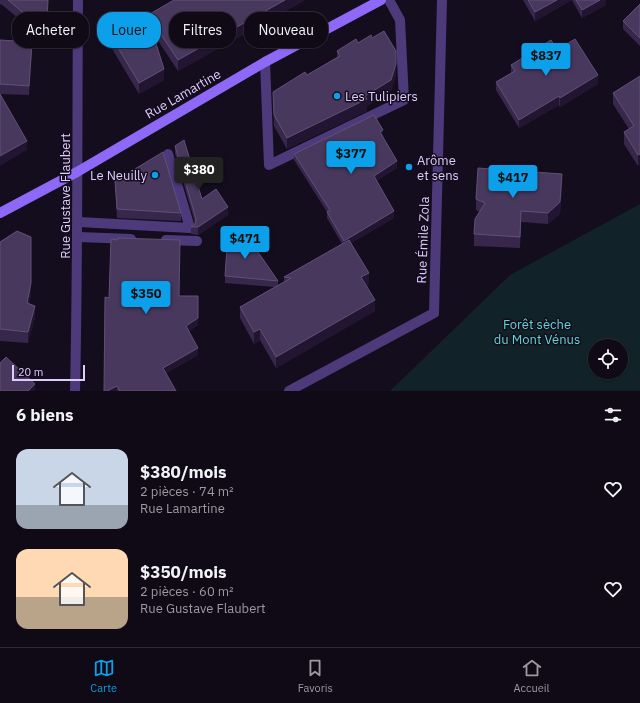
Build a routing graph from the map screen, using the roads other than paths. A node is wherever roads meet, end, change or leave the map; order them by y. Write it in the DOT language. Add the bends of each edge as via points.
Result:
graph roads {
  1 [pos="78,0"];
  2 [pos="381,0"];
  3 [pos="389,0"];
  4 [pos="442,0"];
  5 [pos="265,62"];
  6 [pos="168,154"];
  7 [pos="77,172"];
  8 [pos="0,213"];
  9 [pos="78,222"];
  10 [pos="78,237"];
  11 [pos="144,239"];
  12 [pos="159,240"];
  13 [pos="197,240"];
  14 [pos="75,391"];
  15 [pos="289,391"];
  1 -- 7 [label="street, Rue Gustave Flaubert"];
  2 -- 5 [label="street, Rue Lamartine"];
  3 -- 5 [label="street" via="400,20 404,100 269,165"];
  4 -- 15 [label="street, Rue Émile Zola" via="434,313"];
  5 -- 7 [label="street, Rue Lamartine"];
  6 -- 9 [label="street" via="190,228"];
  7 -- 8 [label="street, Rue Lamartine"];
  7 -- 9 [label="street, Rue Gustave Flaubert"];
  9 -- 10 [label="street, Rue Gustave Flaubert"];
  10 -- 11 [label="street"];
  10 -- 14 [label="street, Rue Gustave Flaubert"];
  12 -- 13 [label="street"];
}
